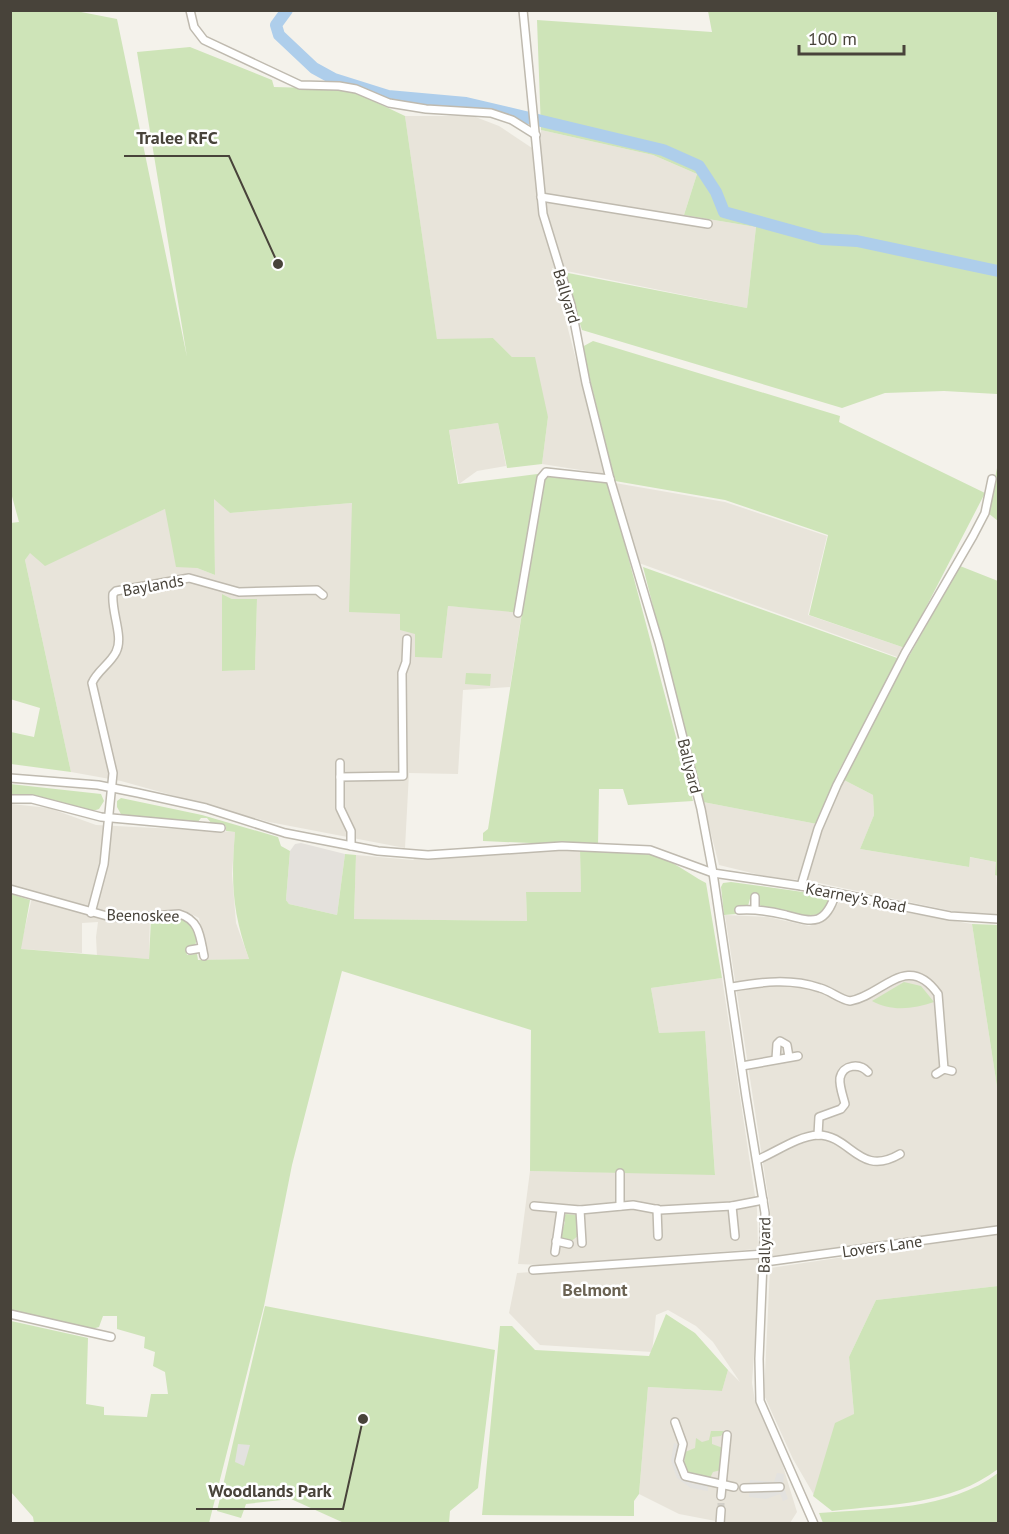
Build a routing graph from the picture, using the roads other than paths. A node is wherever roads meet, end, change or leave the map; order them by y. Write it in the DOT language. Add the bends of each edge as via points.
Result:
graph roads {
  1 [pos="190,10"];
  2 [pos="522,10"];
  3 [pos="535,131"];
  4 [pos="541,197"];
  5 [pos="708,224"];
  6 [pos="610,479"];
  7 [pos="992,479"];
  8 [pos="323,595"];
  9 [pos="519,613"];
  10 [pos="407,639"];
  11 [pos="340,763"];
  12 [pos="340,777"];
  13 [pos="10,778"];
  14 [pos="113,788"];
  15 [pos="10,800"];
  16 [pos="108,818"];
  17 [pos="221,828"];
  18 [pos="351,846"];
  19 [pos="713,873"];
  20 [pos="801,886"];
  21 [pos="10,889"];
  22 [pos="836,893"];
  23 [pos="755,897"];
  24 [pos="739,909"];
  25 [pos="755,909"];
  26 [pos="91,913"];
  27 [pos="999,919"];
  28 [pos="190,950"];
  29 [pos="732,987"];
  30 [pos="798,1056"];
  31 [pos="789,1057"];
  32 [pos="776,1059"];
  33 [pos="742,1066"];
  34 [pos="944,1069"];
  35 [pos="952,1071"];
  36 [pos="868,1072"];
  37 [pos="936,1074"];
  38 [pos="818,1135"];
  39 [pos="757,1160"];
  40 [pos="902,1163"];
  41 [pos="620,1173"];
  42 [pos="763,1200"];
  43 [pos="534,1206"];
  44 [pos="620,1206"];
  45 [pos="732,1206"];
  46 [pos="657,1209"];
  47 [pos="561,1210"];
  48 [pos="580,1210"];
  49 [pos="999,1230"];
  50 [pos="658,1236"];
  51 [pos="735,1236"];
  52 [pos="556,1241"];
  53 [pos="582,1243"];
  54 [pos="569,1244"];
  55 [pos="555,1252"];
  56 [pos="765,1258"];
  57 [pos="533,1270"];
  58 [pos="10,1314"];
  59 [pos="111,1336"];
  60 [pos="675,1422"];
  61 [pos="728,1435"];
  62 [pos="723,1486"];
  63 [pos="734,1487"];
  64 [pos="780,1487"];
  65 [pos="744,1488"];
  66 [pos="722,1496"];
  67 [pos="721,1510"];
  68 [pos="720,1524"];
  69 [pos="814,1524"];
  1 -- 3 [label="street" via="194,27 204,40 300,85 356,89 389,103 408,106 491,113"];
  2 -- 3 [label="street, Ballyard"];
  3 -- 4 [label="street, Ballyard"];
  4 -- 5 [label="street"];
  4 -- 6 [label="street, Ballyard" via="548,235 571,305"];
  6 -- 9 [label="street" via="546,472 541,478"];
  6 -- 19 [label="street, Ballyard" via="659,643"];
  7 -- 20 [label="street" via="985,513 905,653 837,785 818,829"];
  8 -- 14 [label="street, Baylands" via="317,590 239,592 189,578 116,591 112,604 118,646 92,683"];
  10 -- 12 [label="street" via="402,673 403,776"];
  11 -- 12 [label="street"];
  12 -- 18 [label="street" via="340,808 351,831"];
  13 -- 14 [label="street, Kearney's Road"];
  14 -- 16 [label="street, Beenoskee"];
  14 -- 18 [label="street, Kearney's Road"];
  15 -- 16 [label="street" via="32,799"];
  16 -- 17 [label="street"];
  16 -- 26 [label="street, Beenoskee" via="104,864"];
  18 -- 19 [label="street, Kearney's Road" via="428,855 562,846 626,847 650,850"];
  19 -- 20 [label="street, Kearney's Road"];
  19 -- 29 [label="street, Ballyard"];
  20 -- 22 [label="street, Kearney's Road"];
  21 -- 26 [label="street, Beenoskee"];
  22 -- 25 [label="street" via="830,910 816,921"];
  22 -- 27 [label="street, Kearney's Road" via="950,915"];
  23 -- 25 [label="street"];
  24 -- 25 [label="street"];
  26 -- 28 [label="street, Beenoskee" via="123,918 147,914 187,916 197,926 203,952"];
  29 -- 33 [label="street, Ballyard"];
  29 -- 34 [label="street" via="778,980 823,988 850,1001 895,978 921,978 938,994"];
  30 -- 31 [label="street"];
  31 -- 32 [label="street"];
  31 -- 32 [label="street" via="785,1042 780,1041"];
  32 -- 33 [label="street"];
  33 -- 39 [label="street, Ballyard"];
  34 -- 35 [label="street"];
  34 -- 37 [label="street"];
  36 -- 38 [label="street" via="855,1066 844,1071 840,1079 845,1104 819,1117"];
  38 -- 39 [label="street"];
  38 -- 40 [label="street" via="838,1141 861,1158 899,1155"];
  39 -- 42 [label="street, Ballyard"];
  41 -- 44 [label="street"];
  42 -- 45 [label="street"];
  42 -- 56 [label="street, Ballyard"];
  43 -- 47 [label="street"];
  44 -- 46 [label="street"];
  44 -- 48 [label="street"];
  45 -- 46 [label="street"];
  45 -- 51 [label="street"];
  46 -- 50 [label="street"];
  47 -- 48 [label="street"];
  47 -- 52 [label="street"];
  48 -- 53 [label="street"];
  49 -- 56 [label="street, Lovers Lane"];
  52 -- 54 [label="street"];
  52 -- 55 [label="street"];
  56 -- 57 [label="street, Lovers Lane"];
  56 -- 69 [label="street, Ballyard" via="760,1401"];
  58 -- 59 [label="street"];
  60 -- 62 [label="street" via="683,1444 679,1461 685,1476"];
  61 -- 62 [label="street"];
  62 -- 63 [label="street"];
  62 -- 66 [label="street"];
  64 -- 65 [label="street"];
  67 -- 68 [label="street"];
}
